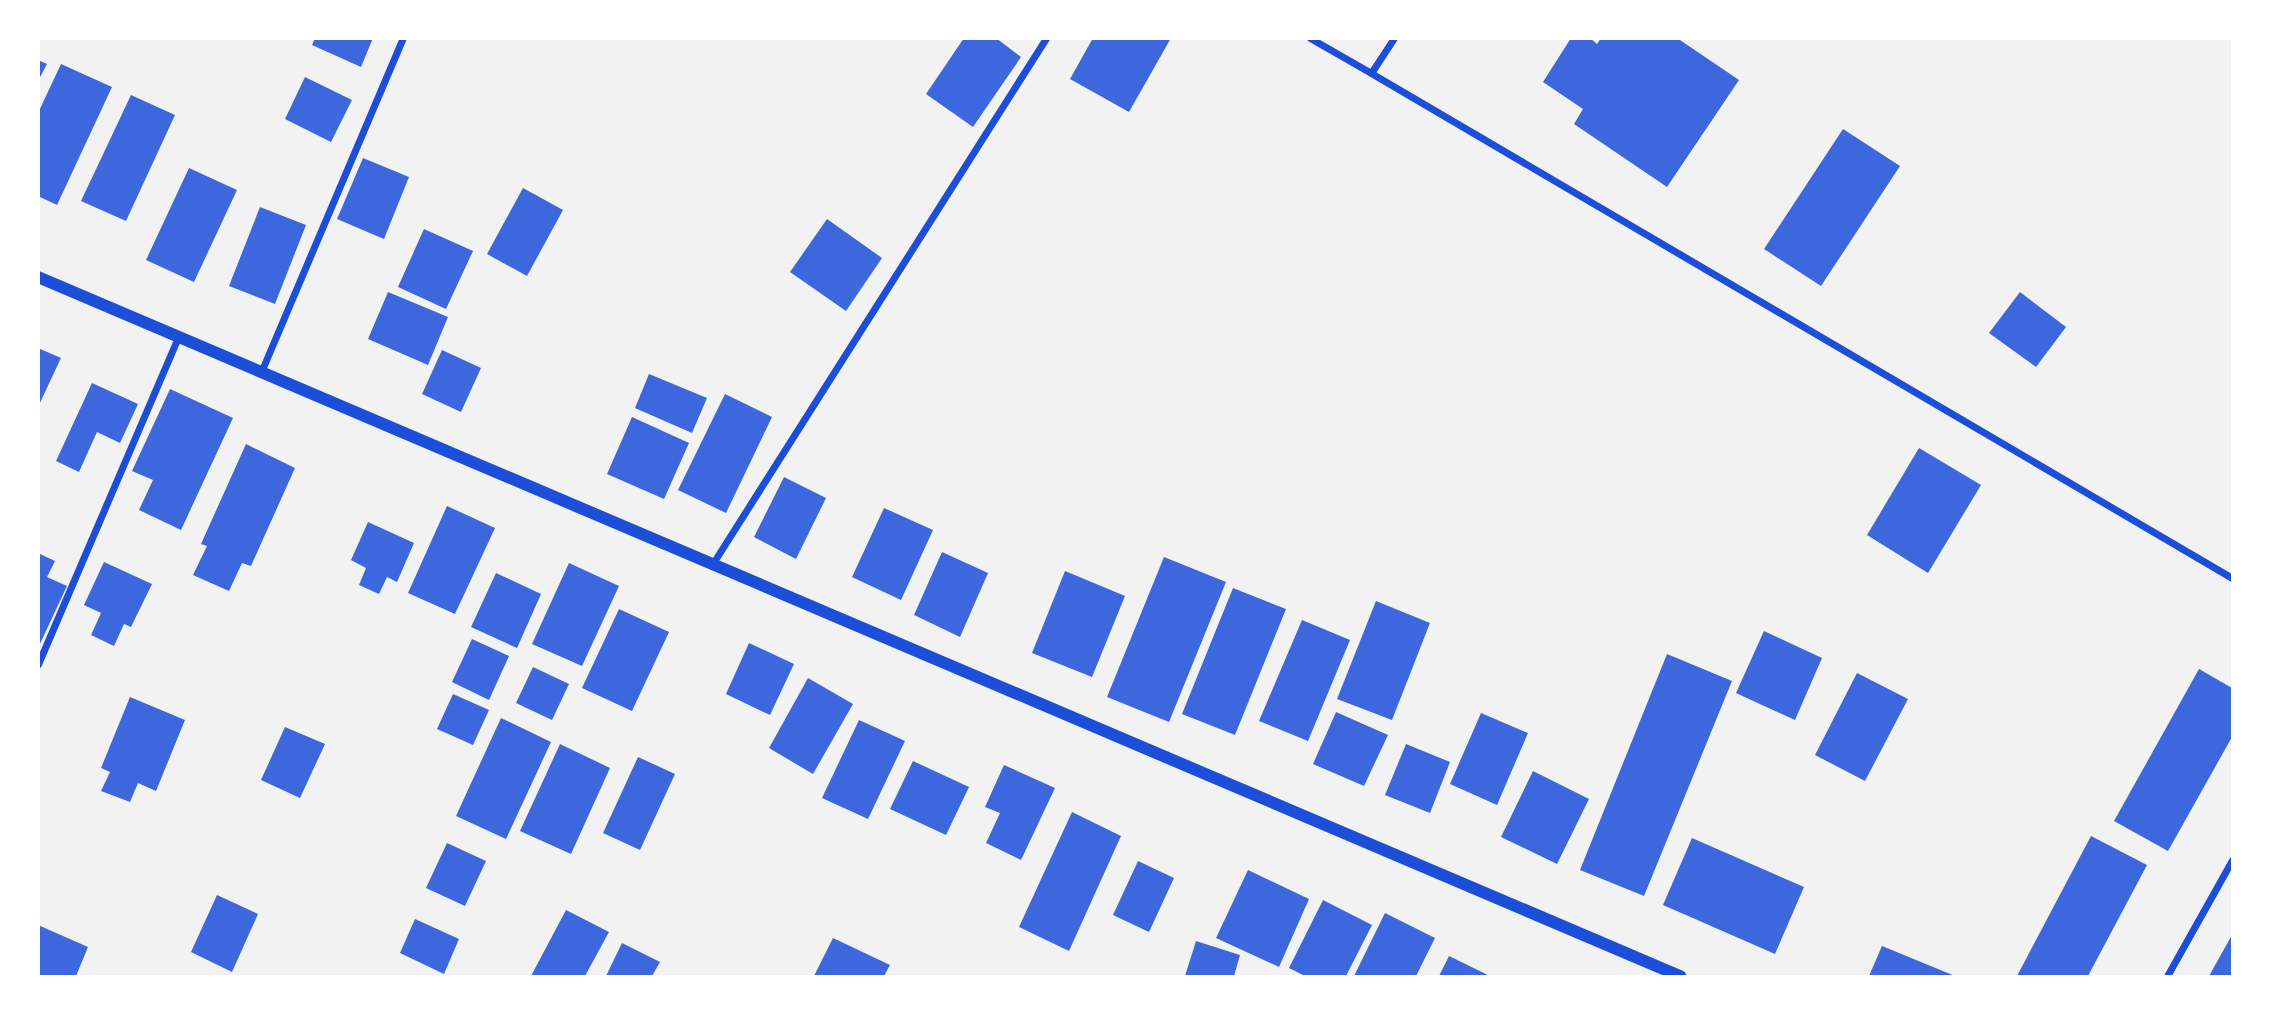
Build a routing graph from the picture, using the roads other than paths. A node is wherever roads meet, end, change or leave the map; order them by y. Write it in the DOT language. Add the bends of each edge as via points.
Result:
graph roads {
  1 [pos="402,38"];
  2 [pos="1046,38"];
  3 [pos="1310,38"];
  4 [pos="1394,38"];
  5 [pos="1371,73"];
  6 [pos="38,277"];
  7 [pos="178,338"];
  8 [pos="261,372"];
  9 [pos="713,563"];
  10 [pos="2232,578"];
  11 [pos="38,664"];
  12 [pos="2232,860"];
  13 [pos="1681,976"];
  14 [pos="2167,976"];
  1 -- 8 [label="street"];
  2 -- 9 [label="street"];
  3 -- 5 [label="street"];
  4 -- 5 [label="street"];
  5 -- 10 [label="street"];
  6 -- 7 [label="street"];
  7 -- 8 [label="street"];
  7 -- 11 [label="street"];
  8 -- 9 [label="street"];
  9 -- 13 [label="street"];
  12 -- 14 [label="street"];
}
